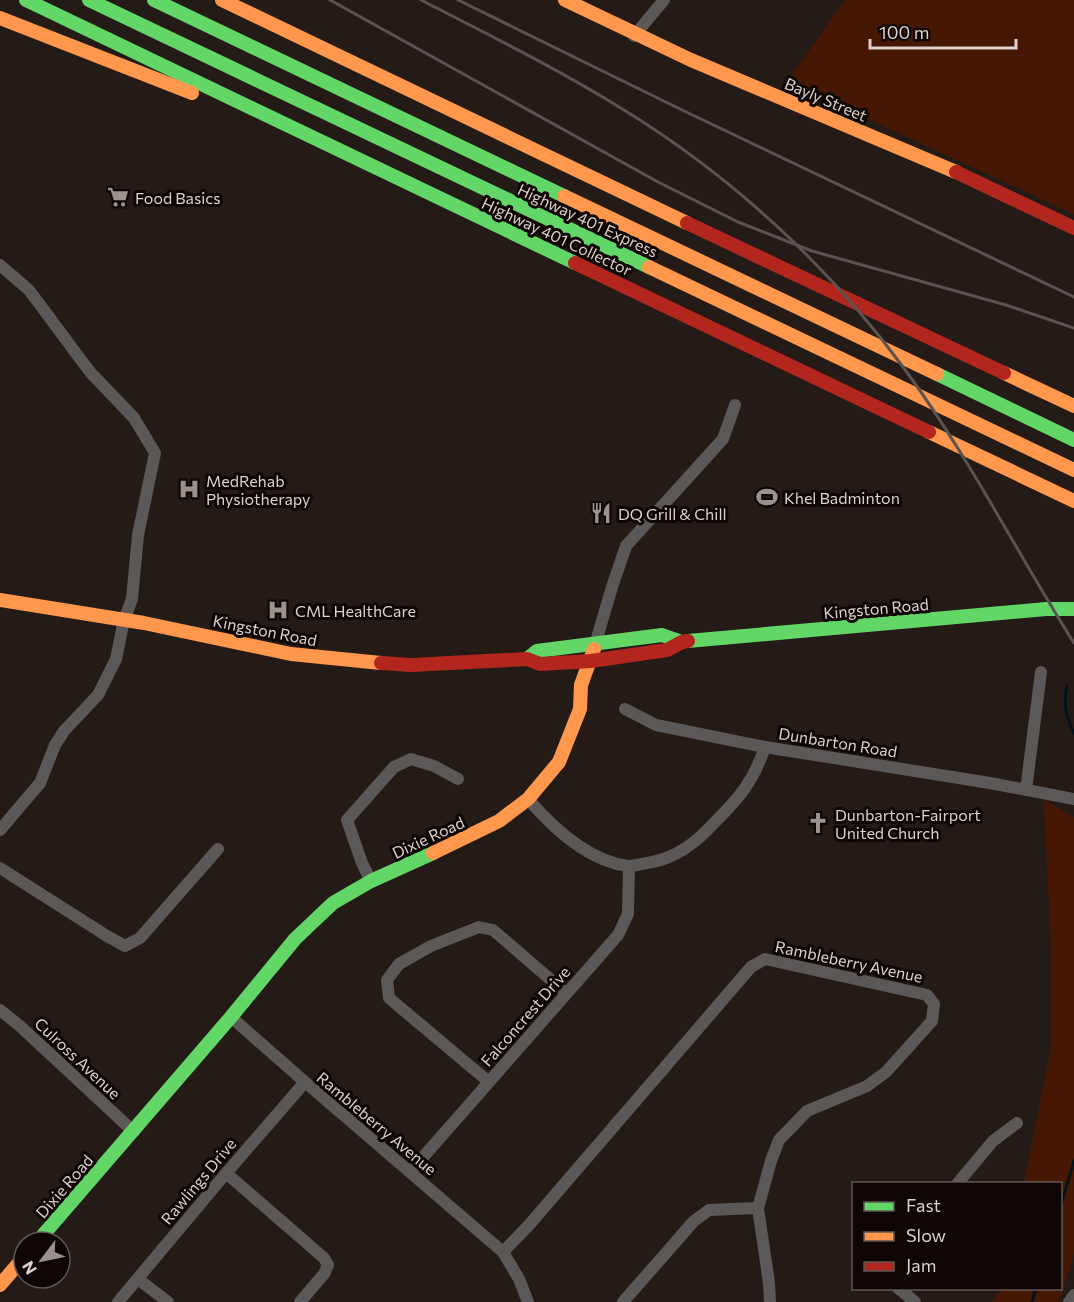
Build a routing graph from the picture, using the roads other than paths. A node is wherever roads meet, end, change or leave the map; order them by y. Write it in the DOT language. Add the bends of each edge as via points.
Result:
graph roads {
  1 [pos="26,0"];
  2 [pos="89,0"];
  3 [pos="154,0"];
  4 [pos="222,0"];
  5 [pos="565,0"];
  6 [pos="664,0"];
  7 [pos="0,18"];
  8 [pos="634,36"];
  9 [pos="300,132"];
  10 [pos="1074,228"];
  11 [pos="0,265"];
  12 [pos="735,405"];
  13 [pos="1074,406"];
  14 [pos="1074,440"];
  15 [pos="1074,470"];
  16 [pos="1074,501"];
  17 [pos="0,600"];
  18 [pos="1074,609"];
  19 [pos="124,620"];
  20 [pos="682,642"];
  21 [pos="595,645"];
  22 [pos="527,659"];
  23 [pos="591,661"];
  24 [pos="1041,672"];
  25 [pos="625,709"];
  26 [pos="765,747"];
  27 [pos="458,779"];
  28 [pos="1026,790"];
  29 [pos="528,799"];
  30 [pos="1074,799"];
  31 [pos="0,830"];
  32 [pos="218,849"];
  33 [pos="629,866"];
  34 [pos="0,868"];
  35 [pos="371,881"];
  36 [pos="566,993"];
  37 [pos="0,1010"];
  38 [pos="231,1017"];
  39 [pos="489,1082"];
  40 [pos="304,1083"];
  41 [pos="1017,1123"];
  42 [pos="134,1132"];
  43 [pos="226,1173"];
  44 [pos="410,1173"];
  45 [pos="959,1182"];
  46 [pos="758,1208"];
  47 [pos="48,1230"];
  48 [pos="503,1252"];
  49 [pos="12,1270"];
  50 [pos="138,1279"];
  51 [pos="0,1284"];
  52 [pos="900,1290"];
  53 [pos="1074,1295"];
  54 [pos="524,1300"];
  55 [pos="118,1302"];
  56 [pos="168,1302"];
  57 [pos="300,1302"];
  58 [pos="623,1302"];
  59 [pos="770,1302"];
  60 [pos="915,1302"];
  61 [pos="1069,1302"];
  1 -- 9 [label="main road, Highway 401 Collector"];
  2 -- 15 [label="main road, Highway 401 Express"];
  3 -- 14 [label="main road, Highway 401 Express"];
  4 -- 13 [label="main road"];
  5 -- 8 [label="main road, Bayly Street"];
  6 -- 8 [label="street"];
  7 -- 9 [label="main road" via="180,90"];
  8 -- 10 [label="main road, Bayly Street" via="926,160"];
  9 -- 16 [label="main road, Highway 401 Collector"];
  11 -- 19 [label="street" via="29,290 90,372 134,418 155,453 138,535 132,599"];
  12 -- 21 [label="street, Dixie Road" via="723,439 626,546"];
  17 -- 19 [label="main road, Kingston Road"];
  18 -- 20 [label="main road, Kingston Road"];
  19 -- 22 [label="main road, Kingston Road" via="291,654 355,662 411,665"];
  19 -- 31 [label="street" via="116,659 98,695 64,731 40,783"];
  20 -- 21 [label="main road, Kingston Road" via="662,636"];
  20 -- 23 [label="main road, Kingston Road" via="667,650"];
  21 -- 22 [label="main road, Kingston Road" via="537,651"];
  21 -- 23 [label="main road, Dixie Road"];
  22 -- 23 [label="main road, Kingston Road" via="540,664"];
  23 -- 29 [label="main road, Dixie Road" via="581,685 580,709 559,762"];
  24 -- 28 [label="street"];
  25 -- 26 [label="street" via="656,725"];
  26 -- 28 [label="street, Dunbarton Road"];
  26 -- 33 [label="street, Dunbarton Road" via="746,790 702,836 676,856"];
  27 -- 35 [label="street" via="411,759 394,767 347,820"];
  28 -- 30 [label="street, Dunbarton Road"];
  29 -- 33 [label="street, Dunbarton Road" via="575,843 595,856"];
  29 -- 35 [label="main road, Dixie Road" via="482,830"];
  32 -- 34 [label="street" via="140,938 125,946"];
  33 -- 36 [label="street, Falconcrest Drive" via="628,914 618,935"];
  35 -- 38 [label="main road, Dixie Road" via="333,903 295,939"];
  36 -- 39 [label="street, Falconcrest Drive"];
  36 -- 39 [label="street" via="493,930 479,927 399,964 387,980 389,998"];
  37 -- 42 [label="street, Culross Avenue"];
  38 -- 40 [label="street, Rambleberry Avenue"];
  38 -- 42 [label="main road, Dixie Road"];
  39 -- 44 [label="street, Falconcrest Drive"];
  40 -- 43 [label="street, Rawlings Drive"];
  40 -- 44 [label="street, Rambleberry Avenue"];
  41 -- 45 [label="street" via="993,1141"];
  42 -- 47 [label="main road, Dixie Road"];
  43 -- 50 [label="street, Rawlings Drive"];
  43 -- 57 [label="street" via="324,1258 328,1265 324,1274"];
  44 -- 48 [label="street, Rambleberry Avenue"];
  46 -- 48 [label="street, Rambleberry Avenue" via="779,1140 807,1111 867,1086 886,1072 932,1021 934,1004 927,995 765,959 751,967"];
  46 -- 58 [label="street" via="709,1210 694,1221"];
  46 -- 59 [label="street, Rambleberry Avenue"];
  48 -- 54 [label="street, Rambleberry Avenue" via="519,1279"];
  49 -- 51 [label="main road"];
  50 -- 55 [label="street, Rawlings Drive"];
  50 -- 56 [label="street"];
  52 -- 60 [label="street"];
  53 -- 61 [label="street"];
}
